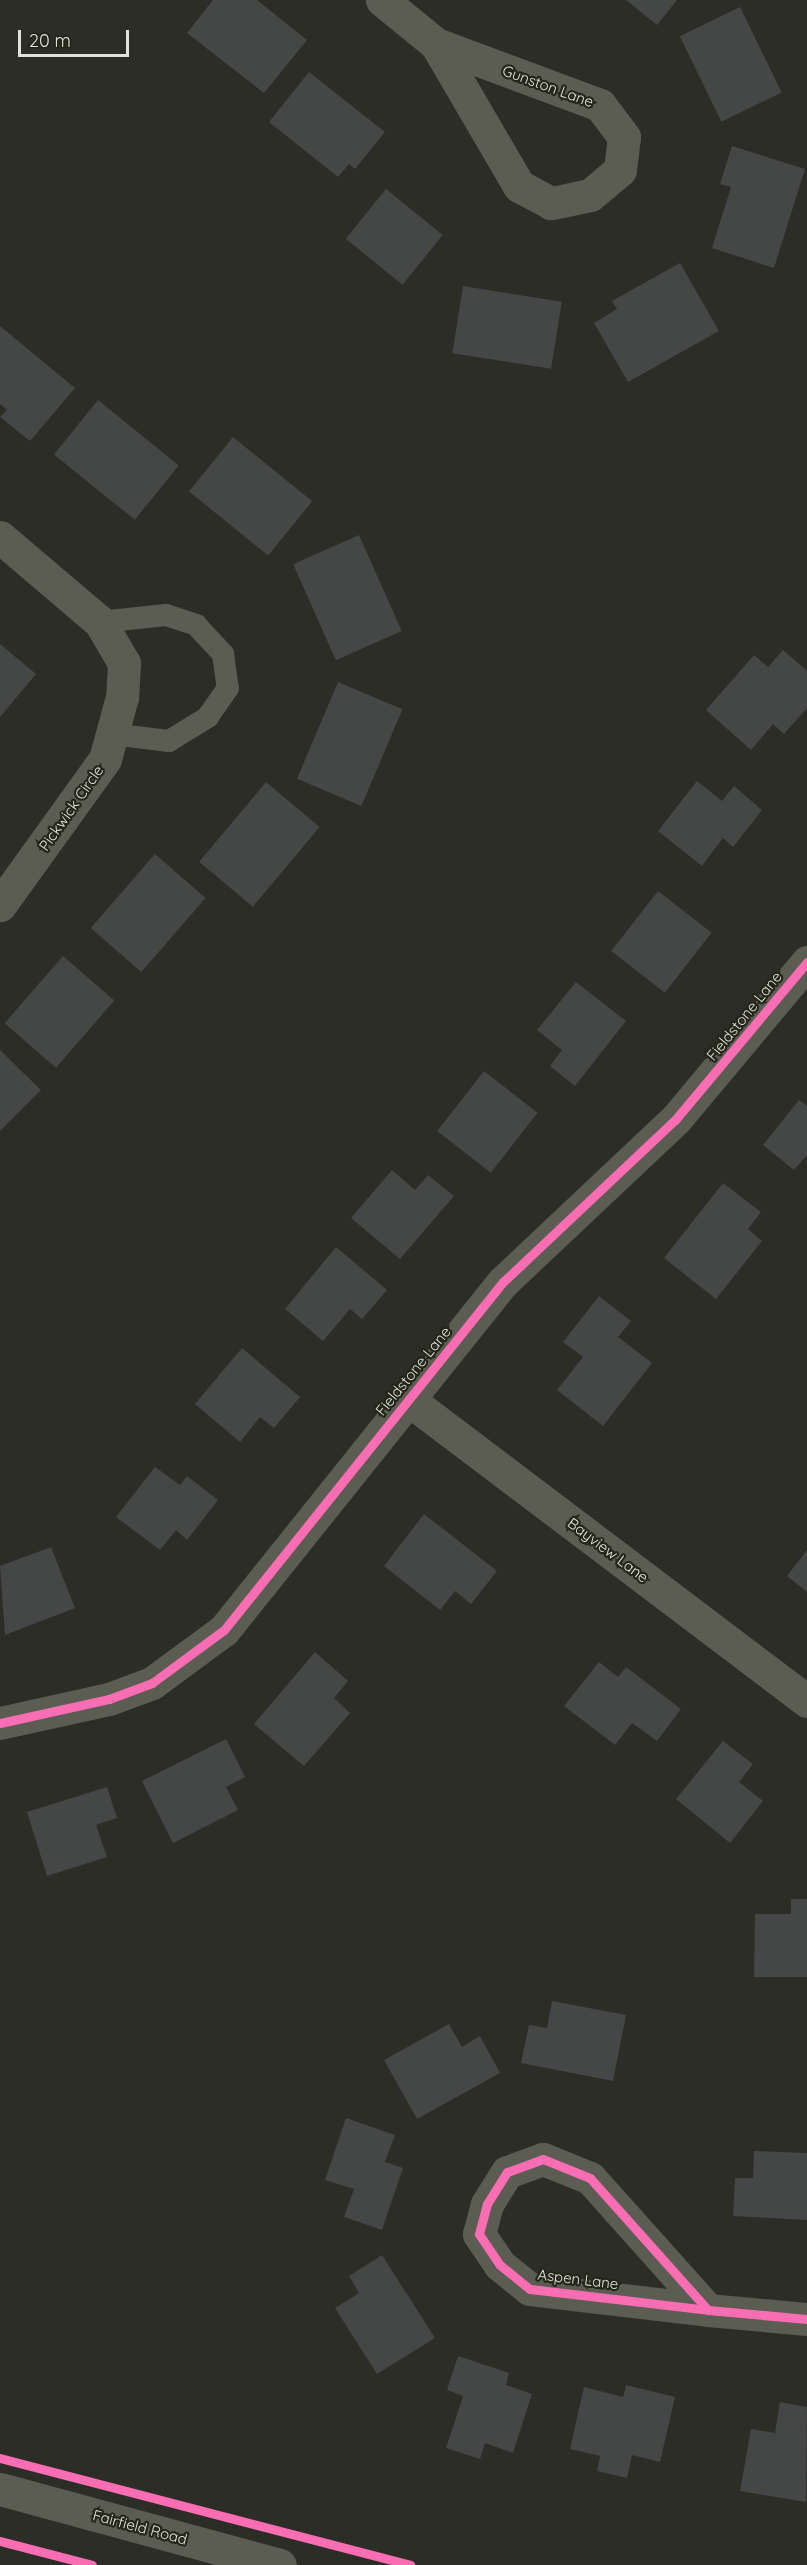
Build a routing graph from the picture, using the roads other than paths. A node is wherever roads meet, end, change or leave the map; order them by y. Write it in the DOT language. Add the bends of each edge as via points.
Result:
graph roads {
  1 [pos="382,0"];
  2 [pos="436,44"];
  3 [pos="0,537"];
  4 [pos="100,622"];
  5 [pos="112,734"];
  6 [pos="0,905"];
  7 [pos="807,962"];
  8 [pos="409,1400"];
  9 [pos="807,1701"];
  10 [pos="0,1724"];
  11 [pos="708,2310"];
  12 [pos="807,2319"];
  13 [pos="0,2488"];
  14 [pos="280,2565"];
  1 -- 2 [label="street, Gunston Lane"];
  2 -- 2 [label="street, Gunston Lane" via="519,186 551,203 590,195 620,170 624,137 600,105"];
  3 -- 4 [label="street, Pickwick Circle"];
  4 -- 5 [label="street, Pickwick Circle" via="124,663"];
  4 -- 5 [label="lane" via="166,615 196,625 223,654 228,688 208,717 169,741"];
  5 -- 6 [label="street, Pickwick Circle" via="105,759"];
  7 -- 8 [label="street, Fieldstone Lane" via="675,1120 504,1281"];
  8 -- 9 [label="street, Bayview Lane"];
  8 -- 10 [label="street, Fieldstone Lane" via="240,1613 191,1659 109,1699"];
  11 -- 11 [label="street, Aspen Lane" via="590,2178 543,2159 507,2172 487,2204 479,2234 500,2265 530,2289"];
  11 -- 12 [label="street, Aspen Lane"];
  13 -- 14 [label="street, Fairfield Road"];
}
